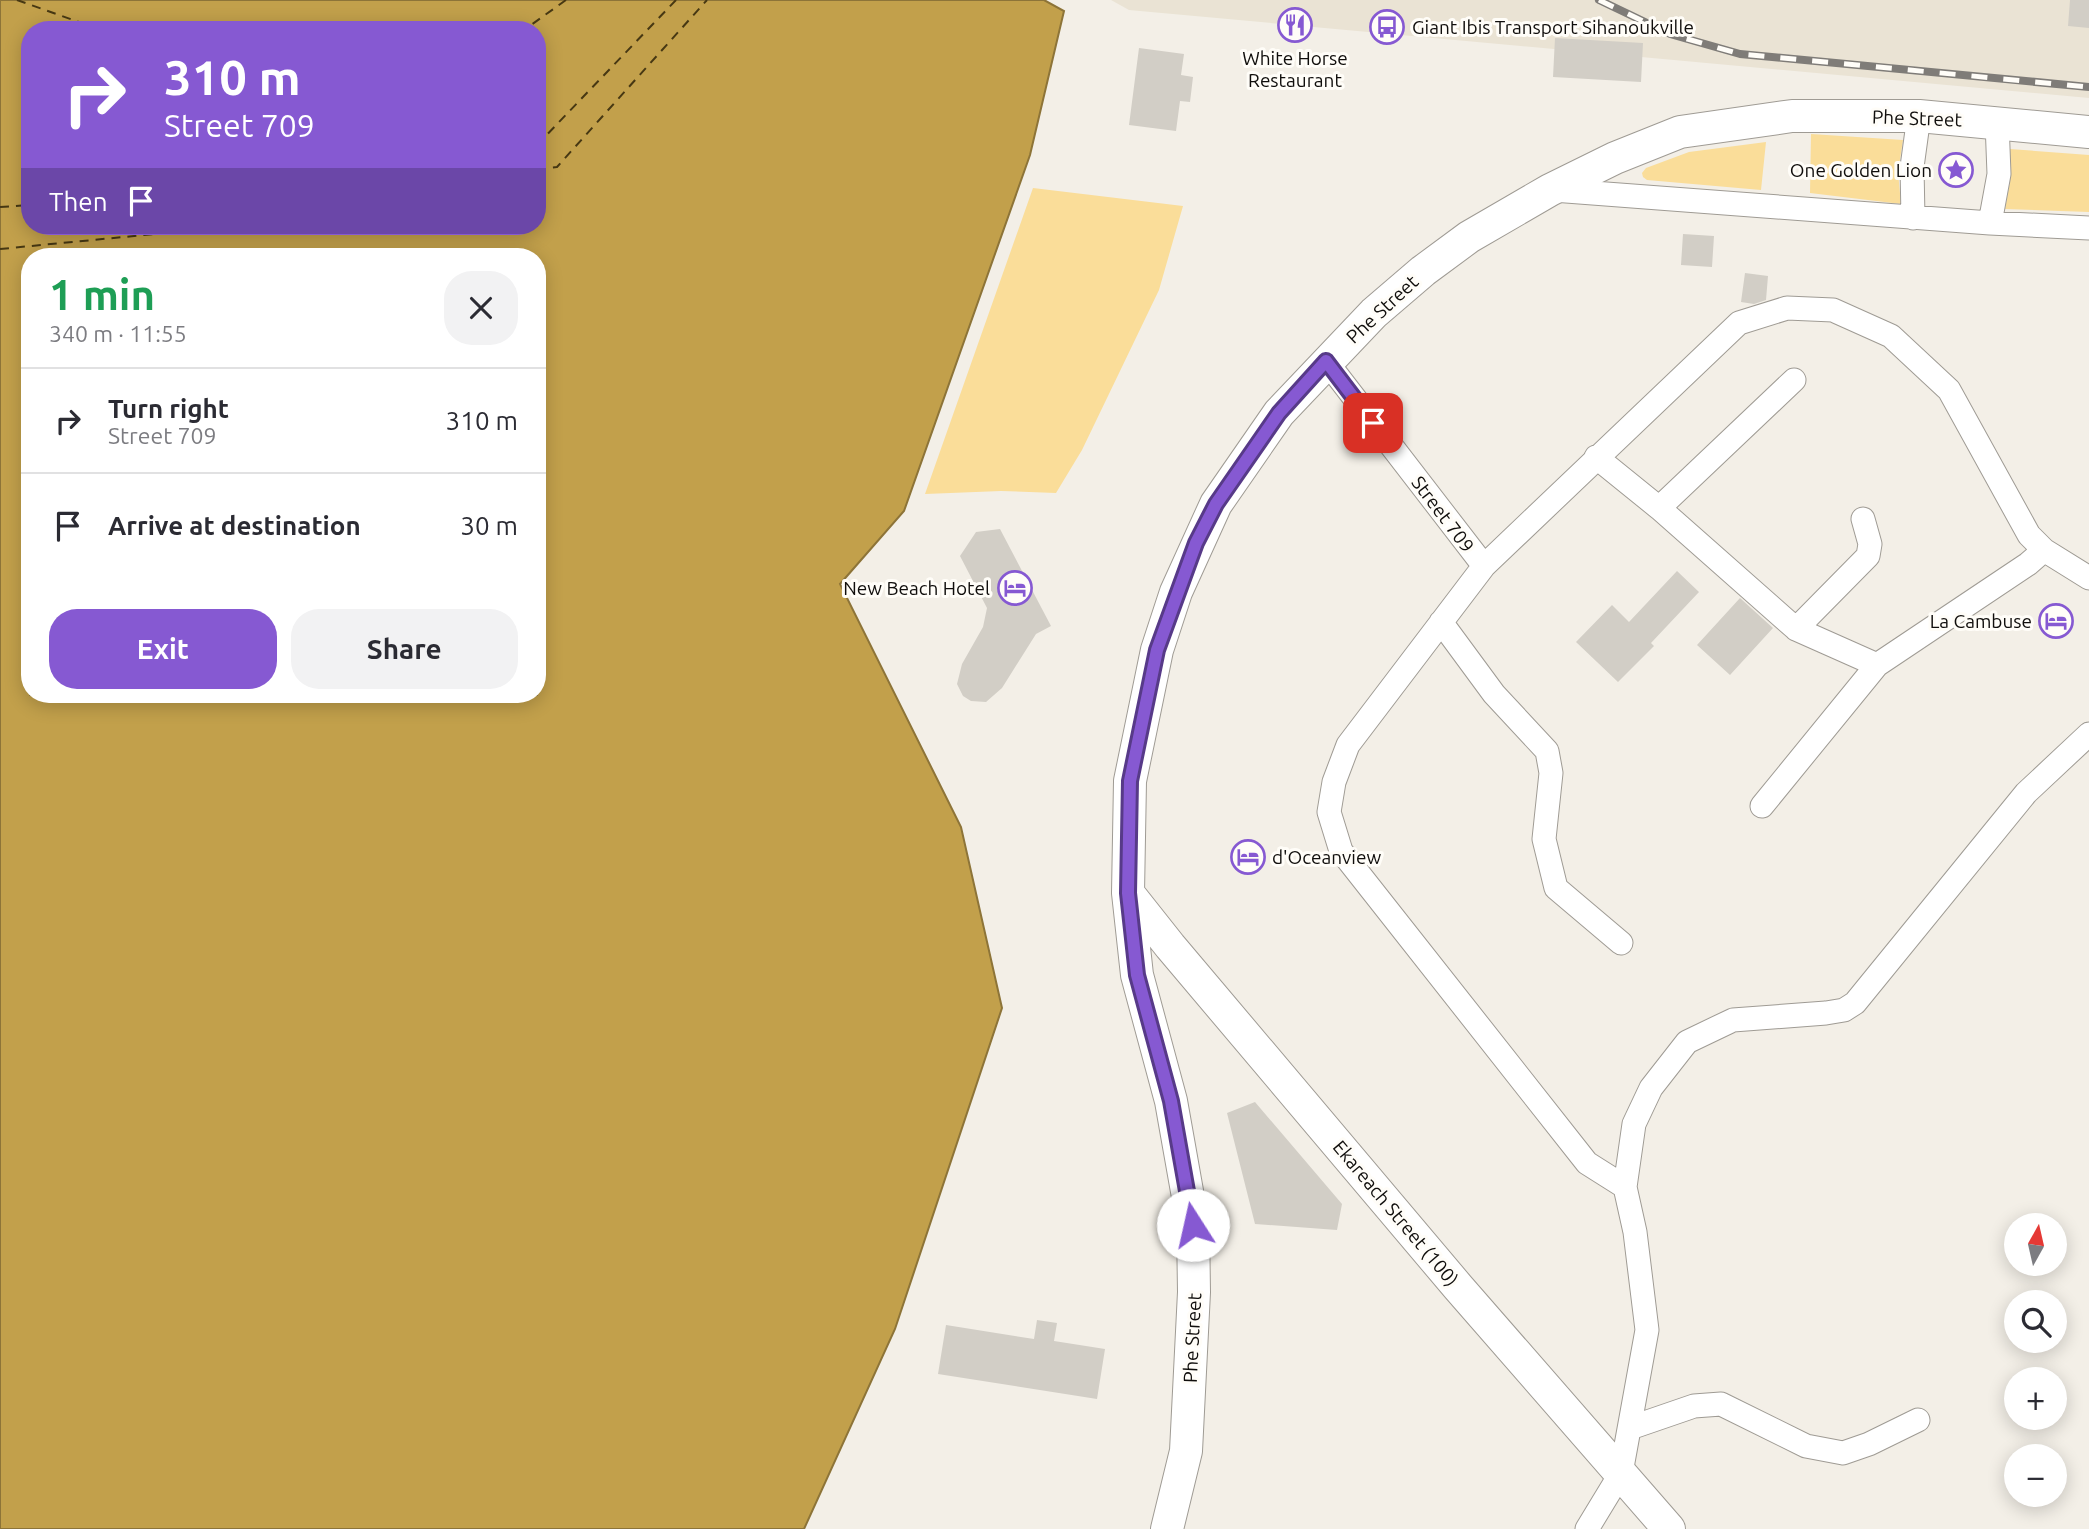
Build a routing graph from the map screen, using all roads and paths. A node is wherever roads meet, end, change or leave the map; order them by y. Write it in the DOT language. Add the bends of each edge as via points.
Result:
graph roads {
  1 [pos="1919,116"];
  2 [pos="1997,122"];
  3 [pos="2089,132"];
  4 [pos="1550,190"];
  5 [pos="1913,218"];
  6 [pos="1990,223"];
  7 [pos="2089,229"];
  8 [pos="1326,361"];
  9 [pos="1794,380"];
  10 [pos="1596,457"];
  11 [pos="1659,508"];
  12 [pos="1863,519"];
  13 [pos="2044,550"];
  14 [pos="1484,566"];
  15 [pos="2089,578"];
  16 [pos="1441,622"];
  17 [pos="1796,629"];
  18 [pos="1877,665"];
  19 [pos="2089,734"];
  20 [pos="1762,806"];
  21 [pos="1128,893"];
  22 [pos="1622,943"];
  23 [pos="1181,960"];
  24 [pos="1137,975"];
  25 [pos="1625,1187"];
  26 [pos="1918,1420"];
  27 [pos="1630,1428"];
  28 [pos="1621,1473"];
  29 [pos="1167,1529"];
  30 [pos="1587,1529"];
  31 [pos="1669,1529"];
  1 -- 2 [label="street, Phe Street"];
  1 -- 4 [label="street, Phe Street" via="1792,116 1680,132"];
  1 -- 5 [label="street" via="1912,167"];
  2 -- 3 [label="street, Phe Street"];
  2 -- 6 [label="street" via="1999,174"];
  4 -- 5 [label="street"];
  4 -- 8 [label="street, Phe Street" via="1469,237 1423,271"];
  5 -- 6 [label="street"];
  6 -- 7 [label="street"];
  8 -- 14 [label="street, Street 709"];
  8 -- 21 [label="street, Phe Street" via="1279,413 1216,504 1176,592 1157,650 1130,781"];
  9 -- 11 [label="street"];
  10 -- 11 [label="street"];
  10 -- 13 [label="street" via="1739,323 1787,308 1833,310 1891,336 1949,390 2029,535"];
  10 -- 14 [label="street"];
  11 -- 17 [label="street"];
  12 -- 17 [label="street" via="1870,544 1868,556"];
  13 -- 15 [label="street"];
  13 -- 18 [label="street"];
  14 -- 16 [label="street"];
  16 -- 22 [label="street" via="1494,694 1547,751 1551,773 1544,839 1556,888"];
  16 -- 25 [label="street" via="1348,745 1329,812 1341,851 1587,1163"];
  17 -- 18 [label="street"];
  18 -- 20 [label="street"];
  19 -- 25 [label="street" via="2026,793 1855,1003 1826,1013 1733,1020 1687,1042 1651,1088 1634,1124"];
  21 -- 23 [label="street, Ekareach Street (100)"];
  21 -- 24 [label="street, Phe Street"];
  23 -- 24 [label="street" via="1156,956 1145,962"];
  23 -- 28 [label="street, Ekareach Street (100)"];
  24 -- 29 [label="street, Phe Street" via="1171,1101 1193,1225 1186,1451"];
  25 -- 27 [label="street" via="1647,1330"];
  26 -- 27 [label="street" via="1843,1453 1806,1446 1721,1404 1693,1406"];
  27 -- 28 [label="street"];
  28 -- 30 [label="street"];
  28 -- 31 [label="street, Ekareach Street (100)"];
}
